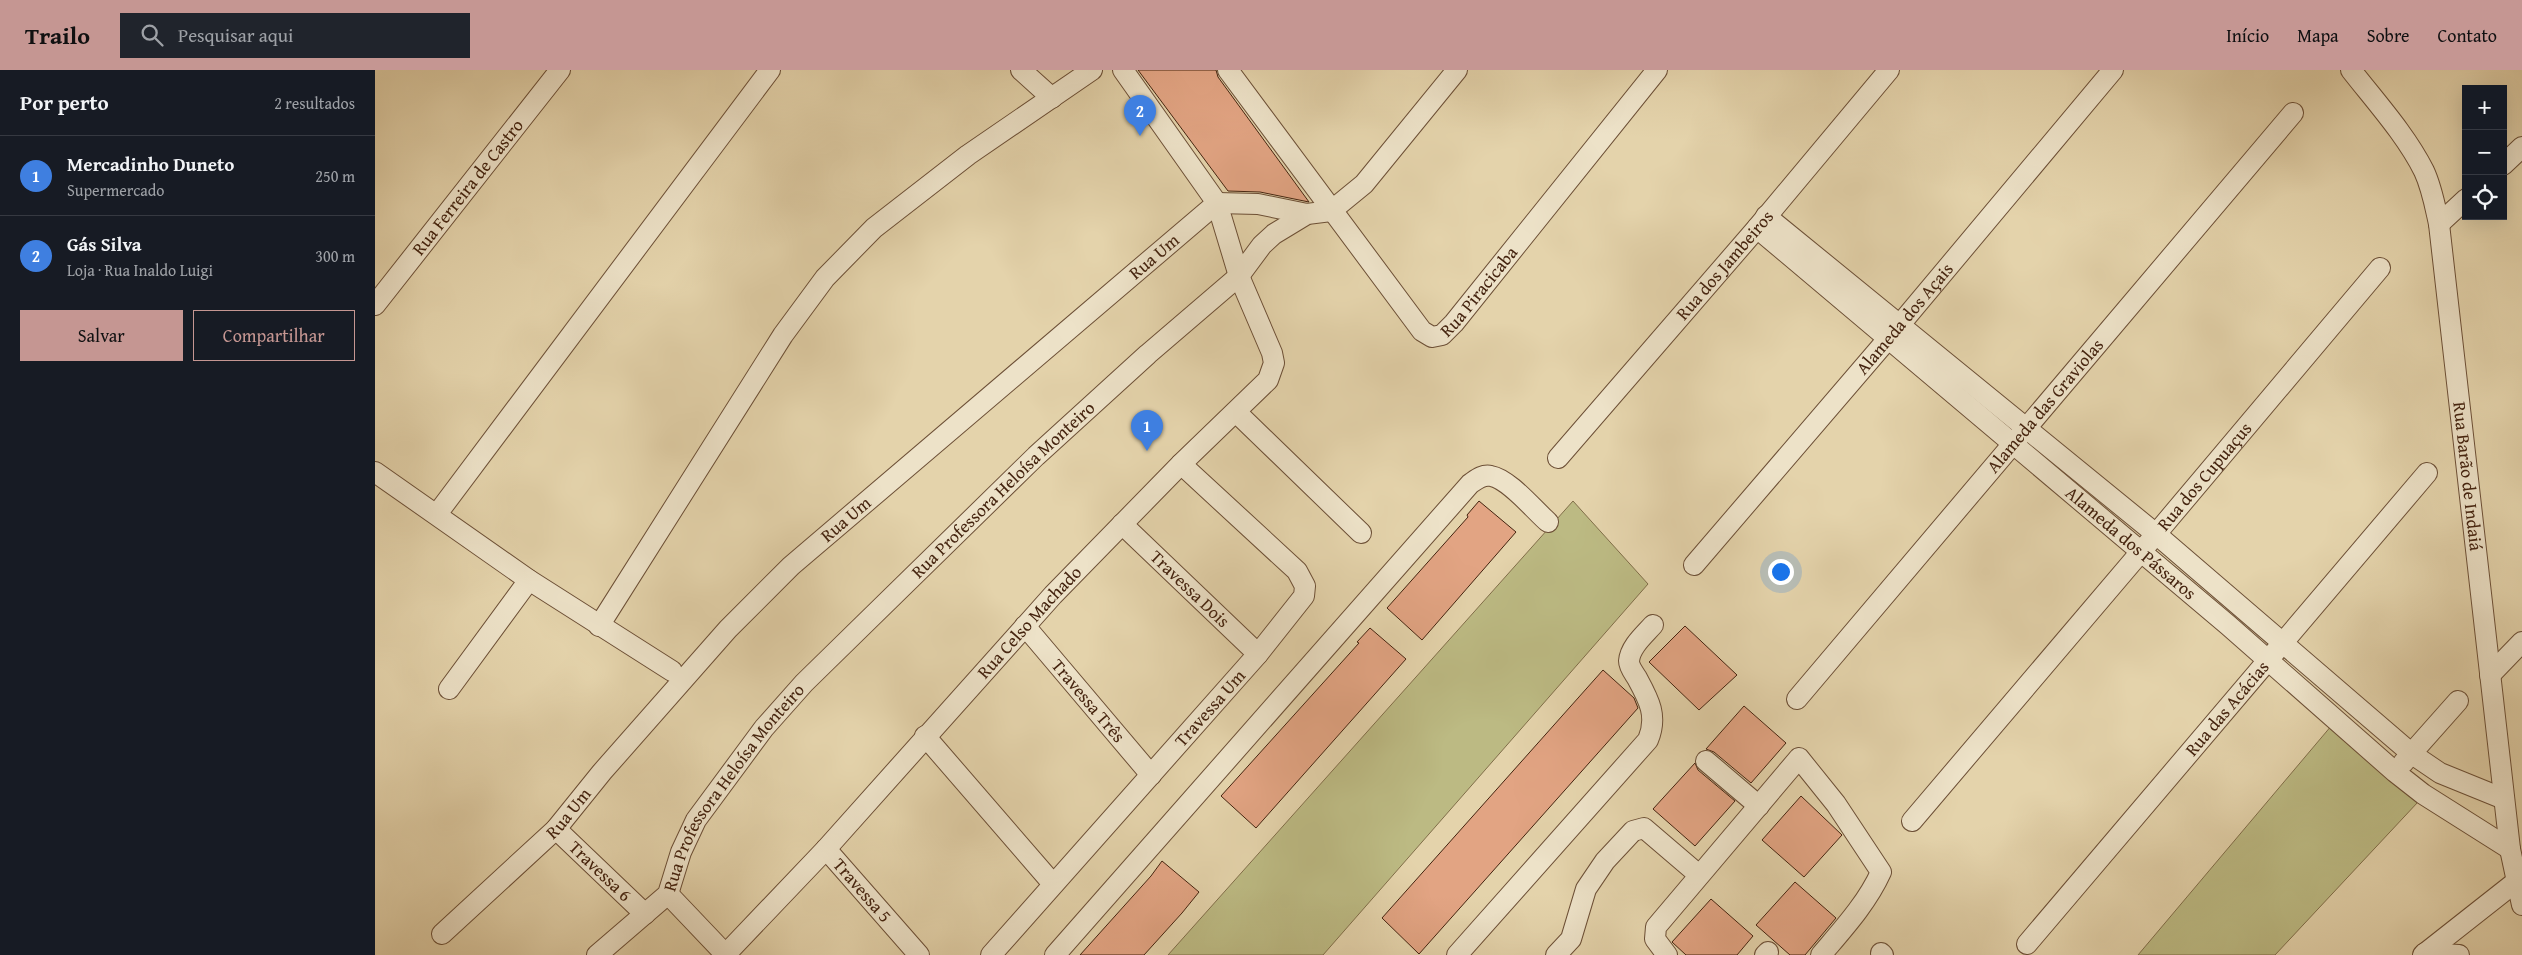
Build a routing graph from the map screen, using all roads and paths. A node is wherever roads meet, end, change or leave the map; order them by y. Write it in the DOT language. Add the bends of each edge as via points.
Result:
graph roads {
  1 [pos="560,70"];
  2 [pos="770,70"];
  3 [pos="1021,70"];
  4 [pos="1092,70"];
  5 [pos="1123,70"];
  6 [pos="1229,70"];
  7 [pos="1457,70"];
  8 [pos="1657,70"];
  9 [pos="1889,70"];
  10 [pos="2113,70"];
  11 [pos="2351,70"];
  12 [pos="1052,98"];
  13 [pos="2293,113"];
  14 [pos="2522,147"];
  15 [pos="2507,161"];
  16 [pos="1217,203"];
  17 [pos="2462,203"];
  18 [pos="1331,211"];
  19 [pos="1307,214"];
  20 [pos="1762,222"];
  21 [pos="2439,224"];
  22 [pos="2380,268"];
  23 [pos="1239,276"];
  24 [pos="375,305"];
  25 [pos="1900,324"];
  26 [pos="1887,340"];
  27 [pos="1236,412"];
  28 [pos="2027,428"];
  29 [pos="2014,445"];
  30 [pos="1557,458"];
  31 [pos="1181,464"];
  32 [pos="375,472"];
  33 [pos="2427,473"];
  34 [pos="437,514"];
  35 [pos="1549,522"];
  36 [pos="1122,524"];
  37 [pos="1361,533"];
  38 [pos="2156,534"];
  39 [pos="2140,553"];
  40 [pos="1694,565"];
  41 [pos="529,580"];
  42 [pos="1653,625"];
  43 [pos="599,626"];
  44 [pos="1025,626"];
  45 [pos="2283,641"];
  46 [pos="2522,642"];
  47 [pos="1258,654"];
  48 [pos="2268,660"];
  49 [pos="672,671"];
  50 [pos="2490,675"];
  51 [pos="449,689"];
  52 [pos="1797,699"];
  53 [pos="2458,701"];
  54 [pos="925,736"];
  55 [pos="2412,754"];
  56 [pos="1706,761"];
  57 [pos="2395,772"];
  58 [pos="1151,775"];
  59 [pos="2504,799"];
  60 [pos="1759,806"];
  61 [pos="1912,820"];
  62 [pos="556,829"];
  63 [pos="826,848"];
  64 [pos="2510,849"];
  65 [pos="1699,874"];
  66 [pos="2519,880"];
  67 [pos="1053,884"];
  68 [pos="668,894"];
  69 [pos="2522,905"];
  70 [pos="645,914"];
  71 [pos="442,934"];
  72 [pos="2027,944"];
  73 [pos="2424,954"];
  74 [pos="597,955"];
  75 [pos="725,955"];
  76 [pos="919,955"];
  77 [pos="991,955"];
  78 [pos="1055,955"];
  79 [pos="1457,955"];
  80 [pos="1556,955"];
  81 [pos="1667,955"];
  82 [pos="1821,955"];
  83 [pos="2459,955"];
  1 -- 24 [label="street, Rua Ferreira de Castro"];
  2 -- 34 [label="street"];
  3 -- 12 [label="street"];
  4 -- 12 [label="street"];
  5 -- 16 [label="street, Rua Celso Machado"];
  6 -- 18 [label="street, Rua Piracicaba"];
  7 -- 18 [label="street" via="1381,166"];
  8 -- 18 [label="street, Rua Piracicaba" via="1454,323 1437,337 1432,338 1422,331"];
  9 -- 20 [label="street, Rua dos Jambeiros"];
  10 -- 25 [label="street, Alameda dos Açais"];
  11 -- 21 [label="street, Rua Barão de Indaiá" via="2410,147 2424,172"];
  12 -- 43 [label="street" via="968,156 875,228 825,278 783,335"];
  13 -- 28 [label="street, Alameda das Graviolas"];
  14 -- 15 [label="street"];
  16 -- 19 [label="street" via="1257,204"];
  16 -- 23 [label="street, Rua Celso Machado"];
  16 -- 62 [label="street, Rua Um" via="791,566 721,636"];
  17 -- 21 [label="street"];
  18 -- 19 [label="street, Rua Professora Heloísa Monteiro"];
  19 -- 23 [label="street, Rua Professora Heloísa Monteiro" via="1274,234"];
  20 -- 25 [label="street, Alameda dos Pássaros"];
  20 -- 26 [label="street, Alameda dos Pássaros"];
  20 -- 30 [label="street, Rua dos Jambeiros"];
  21 -- 50 [label="street, Rua Barão de Indaiá"];
  22 -- 38 [label="street, Rua dos Cupuaçus"];
  23 -- 27 [label="street, Rua Celso Machado" via="1274,363 1267,380"];
  23 -- 68 [label="street, Rua Professora Heloísa Monteiro" via="1036,456 804,683 763,728 696,820 681,852"];
  25 -- 26 [label="street, Alameda dos Açais"];
  25 -- 28 [label="street, Alameda dos Pássaros"];
  26 -- 29 [label="street, Alameda dos Pássaros"];
  26 -- 40 [label="street, Alameda dos Açais"];
  27 -- 31 [label="street, Rua Celso Machado"];
  27 -- 37 [label="street"];
  28 -- 29 [label="street, Alameda das Graviolas"];
  28 -- 38 [label="street, Alameda dos Pássaros"];
  29 -- 39 [label="street, Alameda dos Pássaros"];
  29 -- 52 [label="street, Alameda das Graviolas"];
  31 -- 36 [label="street, Rua Celso Machado"];
  31 -- 47 [label="street, Travessa Um" via="1302,577 1304,596 1299,606"];
  32 -- 34 [label="street"];
  33 -- 45 [label="street, Rua das Acácias"];
  34 -- 41 [label="street"];
  35 -- 78 [label="street" via="1502,480 1490,475 1481,476 1470,484"];
  36 -- 44 [label="street, Rua Celso Machado"];
  36 -- 47 [label="street, Travessa Dois"];
  38 -- 39 [label="street, Rua dos Cupuaçus"];
  38 -- 45 [label="street, Alameda dos Pássaros"];
  39 -- 48 [label="street, Alameda dos Pássaros"];
  39 -- 61 [label="street, Rua dos Cupuaçus"];
  41 -- 43 [label="street"];
  41 -- 51 [label="street"];
  42 -- 79 [label="street" via="1629,660 1653,711 1653,727 1648,740"];
  43 -- 49 [label="street"];
  44 -- 54 [label="street, Rua Celso Machado"];
  44 -- 58 [label="street, Travessa Três"];
  45 -- 48 [label="street, Rua das Acácias"];
  45 -- 55 [label="street, Alameda dos Pássaros"];
  46 -- 50 [label="street"];
  47 -- 58 [label="street, Travessa Um"];
  48 -- 57 [label="street, Alameda dos Pássaros"];
  48 -- 72 [label="street, Rua das Acácias"];
  50 -- 59 [label="street, Rua Barão de Indaiá"];
  53 -- 55 [label="street"];
  54 -- 63 [label="street, Rua Celso Machado"];
  54 -- 67 [label="street"];
  55 -- 57 [label="street"];
  55 -- 59 [label="street, Alameda dos Pássaros" via="2440,773"];
  56 -- 60 [label="street"];
  57 -- 64 [label="street, Alameda dos Pássaros" via="2423,794"];
  58 -- 67 [label="street, Travessa Um"];
  59 -- 64 [label="street, Rua Barão de Indaiá"];
  60 -- 65 [label="street"];
  60 -- 82 [label="street" via="1799,758 1836,804 1881,872 1860,906"];
  62 -- 70 [label="street, Travessa 6"];
  62 -- 71 [label="street, Rua Um"];
  63 -- 75 [label="street, Rua Celso Machado"];
  63 -- 76 [label="street, Travessa 5"];
  64 -- 66 [label="street, Rua Barão de Indaiá"];
  65 -- 80 [label="street" via="1644,828 1633,830 1605,861 1586,889 1571,939"];
  65 -- 81 [label="street" via="1656,927 1655,939"];
  66 -- 69 [label="street, Rua Barão de Indaiá"];
  66 -- 73 [label="street"];
  67 -- 77 [label="street, Travessa Um"];
  68 -- 70 [label="street, Rua Professora Heloísa Monteiro"];
  68 -- 75 [label="street"];
  70 -- 74 [label="street, Rua Professora Heloísa Monteiro"];
  73 -- 83 [label="street"];
}
